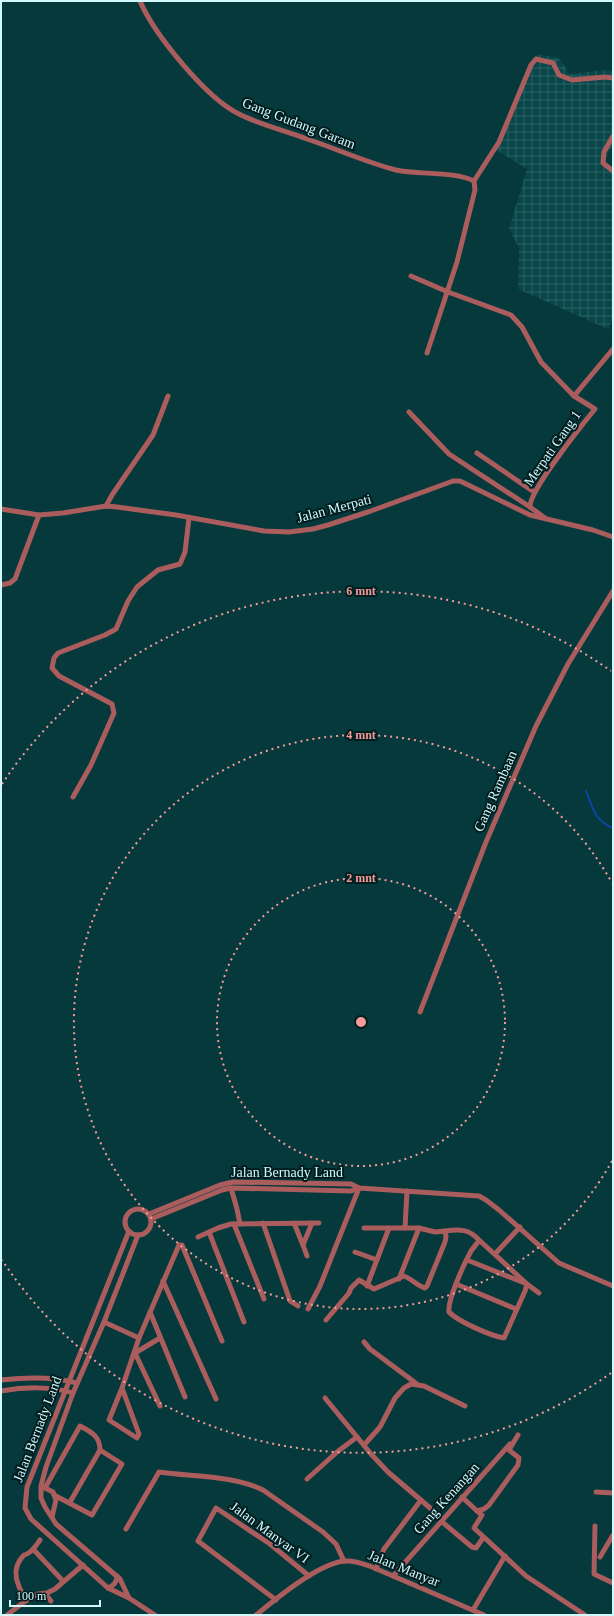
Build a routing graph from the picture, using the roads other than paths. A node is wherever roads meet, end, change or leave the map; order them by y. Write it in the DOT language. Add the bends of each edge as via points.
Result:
graph roads {
  1 [pos="140,1"];
  2 [pos="613,78"];
  3 [pos="613,136"];
  4 [pos="613,171"];
  5 [pos="474,181"];
  6 [pos="411,276"];
  7 [pos="448,292"];
  8 [pos="613,349"];
  9 [pos="427,353"];
  10 [pos="168,396"];
  11 [pos="574,396"];
  12 [pos="409,412"];
  13 [pos="477,453"];
  14 [pos="534,492"];
  15 [pos="106,506"];
  16 [pos="530,507"];
  17 [pos="1,509"];
  18 [pos="39,515"];
  19 [pos="189,518"];
  20 [pos="547,520"];
  21 [pos="613,537"];
  22 [pos="1,585"];
  23 [pos="613,591"];
  24 [pos="73,797"];
  25 [pos="420,1012"];
  26 [pos="231,1188"];
  27 [pos="359,1188"];
  28 [pos="407,1192"];
  29 [pos="149,1214"];
  30 [pos="151,1219"];
  31 [pos="263,1223"];
  32 [pos="294,1223"];
  33 [pos="312,1223"];
  34 [pos="319,1223"];
  35 [pos="237,1224"];
  36 [pos="520,1227"];
  37 [pos="364,1228"];
  38 [pos="390,1228"];
  39 [pos="405,1228"];
  40 [pos="419,1228"];
  41 [pos="129,1231"];
  42 [pos="445,1231"];
  43 [pos="209,1232"];
  44 [pos="138,1235"];
  45 [pos="198,1237"];
  46 [pos="479,1240"];
  47 [pos="303,1245"];
  48 [pos="355,1252"];
  49 [pos="495,1254"];
  50 [pos="307,1256"];
  51 [pos="377,1260"];
  52 [pos="467,1260"];
  53 [pos="399,1279"];
  54 [pos="163,1281"];
  55 [pos="456,1284"];
  56 [pos="527,1284"];
  57 [pos="366,1286"];
  58 [pos="613,1286"];
  59 [pos="539,1293"];
  60 [pos="264,1299"];
  61 [pos="298,1306"];
  62 [pos="308,1309"];
  63 [pos="516,1309"];
  64 [pos="150,1312"];
  65 [pos="326,1320"];
  66 [pos="104,1322"];
  67 [pos="244,1322"];
  68 [pos="139,1338"];
  69 [pos="160,1338"];
  70 [pos="222,1341"];
  71 [pos="364,1342"];
  72 [pos="135,1352"];
  73 [pos="1,1380"];
  74 [pos="69,1381"];
  75 [pos="77,1383"];
  76 [pos="417,1384"];
  77 [pos="122,1388"];
  78 [pos="65,1390"];
  79 [pos="1,1391"];
  80 [pos="73,1393"];
  81 [pos="185,1397"];
  82 [pos="326,1398"];
  83 [pos="216,1399"];
  84 [pos="160,1406"];
  85 [pos="465,1406"];
  86 [pos="357,1437"];
  87 [pos="364,1445"];
  88 [pos="100,1450"];
  89 [pos="306,1479"];
  90 [pos="43,1487"];
  91 [pos="596,1492"];
  92 [pos="613,1493"];
  93 [pos="54,1494"];
  94 [pos="462,1497"];
  95 [pos="421,1500"];
  96 [pos="70,1502"];
  97 [pos="477,1511"];
  98 [pos="52,1517"];
  99 [pos="442,1520"];
  100 [pos="595,1526"];
  101 [pos="126,1529"];
  102 [pos="613,1535"];
  103 [pos="483,1538"];
  104 [pos="40,1540"];
  105 [pos="33,1549"];
  106 [pos="505,1556"];
  107 [pos="600,1557"];
  108 [pos="344,1561"];
  109 [pos="83,1565"];
  110 [pos="376,1569"];
  111 [pos="118,1576"];
  112 [pos="309,1576"];
  113 [pos="393,1576"];
  114 [pos="63,1581"];
  115 [pos="613,1583"];
  116 [pos="108,1588"];
  117 [pos="45,1594"];
  118 [pos="129,1598"];
  119 [pos="276,1600"];
  120 [pos="26,1601"];
  121 [pos="51,1601"];
  122 [pos="473,1610"];
  123 [pos="11,1614"];
  124 [pos="155,1615"];
  125 [pos="256,1615"];
  126 [pos="484,1615"];
  127 [pos="585,1615"];
  1 -- 5 [label="street, Gang Gudang Garam" via="150,22 194,77 222,104 238,114 348,156 397,170 460,176"];
  2 -- 5 [label="street" via="572,80 559,75 553,63 536,59 531,65 499,142"];
  3 -- 4 [label="street" via="604,152 603,162"];
  5 -- 7 [label="street" via="475,190"];
  6 -- 7 [label="street, Merpati Gang 1"];
  7 -- 9 [label="street"];
  7 -- 11 [label="street, Merpati Gang 1" via="506,312 516,319 541,362"];
  8 -- 11 [label="street"];
  10 -- 15 [label="street" via="152,435"];
  11 -- 14 [label="street, Merpati Gang 1" via="594,410"];
  12 -- 16 [label="street" via="449,454"];
  13 -- 14 [label="street"];
  14 -- 16 [label="street, Merpati Gang 1"];
  15 -- 18 [label="street, Jalan Merpati"];
  15 -- 19 [label="street, Jalan Merpati"];
  16 -- 20 [label="street, Merpati Gang 1"];
  17 -- 18 [label="street, Jalan Merpati"];
  18 -- 22 [label="street" via="15,579"];
  19 -- 20 [label="street, Jalan Merpati" via="264,531 300,531 361,515 453,481 460,481 523,513"];
  19 -- 24 [label="street" via="185,552 180,564 158,570 137,587 116,628 58,652 54,658 52,668 59,676 112,704 114,713 91,765"];
  20 -- 21 [label="street, Jalan Merpati"];
  23 -- 25 [label="street, Gang Rambaan" via="568,664 536,726 486,842"];
  26 -- 27 [label="street, Jalan Bernady Land" via="351,1191"];
  26 -- 30 [label="street, Jalan Bernady Land"];
  26 -- 35 [label="street" via="237,1209"];
  27 -- 28 [label="street, Jalan Bernady Land"];
  27 -- 29 [label="street, Jalan Bernady Land" via="351,1184 228,1183"];
  27 -- 62 [label="street" via="320,1286"];
  28 -- 36 [label="street, Jalan Bernady Land" via="479,1196"];
  28 -- 39 [label="street"];
  29 -- 30 [label="street"];
  29 -- 41 [label="street, Jalan Bernady Land" via="138,1208 129,1212 125,1222"];
  30 -- 44 [label="street, Jalan Bernady Land" via="147,1231"];
  31 -- 32 [label="street"];
  31 -- 35 [label="street"];
  31 -- 61 [label="street" via="290,1300"];
  32 -- 33 [label="street"];
  32 -- 47 [label="street"];
  33 -- 34 [label="street"];
  33 -- 47 [label="street"];
  35 -- 43 [label="street" via="226,1225"];
  35 -- 60 [label="street"];
  36 -- 49 [label="street"];
  36 -- 58 [label="street, Jalan Bernady Land" via="559,1263"];
  37 -- 38 [label="street"];
  38 -- 39 [label="street"];
  38 -- 51 [label="street"];
  39 -- 40 [label="street"];
  40 -- 42 [label="street" via="435,1232"];
  40 -- 53 [label="street"];
  41 -- 44 [label="street"];
  41 -- 74 [label="street, Jalan Bernady Land"];
  42 -- 46 [label="street" via="470,1231"];
  42 -- 53 [label="street" via="445,1242 427,1286 422,1287 404,1276"];
  43 -- 45 [label="street"];
  43 -- 67 [label="street"];
  44 -- 66 [label="street, Jalan Bernady Land"];
  46 -- 49 [label="street"];
  46 -- 52 [label="street"];
  47 -- 50 [label="street"];
  48 -- 51 [label="street"];
  49 -- 56 [label="street"];
  51 -- 57 [label="street"];
  52 -- 55 [label="street"];
  52 -- 56 [label="street"];
  53 -- 57 [label="street" via="374,1289"];
  54 -- 64 [label="street"];
  54 -- 70 [label="street" via="178,1248 182,1245"];
  54 -- 83 [label="street"];
  55 -- 63 [label="street"];
  55 -- 63 [label="street" via="448,1309 450,1314 497,1337 504,1338"];
  56 -- 59 [label="street"];
  56 -- 63 [label="street"];
  57 -- 65 [label="street" via="359,1280"];
  64 -- 68 [label="street"];
  64 -- 69 [label="street"];
  66 -- 68 [label="street"];
  66 -- 75 [label="street, Jalan Bernady Land"];
  68 -- 72 [label="street"];
  69 -- 72 [label="street"];
  69 -- 81 [label="street"];
  71 -- 76 [label="street"];
  72 -- 77 [label="street"];
  72 -- 84 [label="street"];
  73 -- 74 [label="street" via="43,1378"];
  74 -- 75 [label="street"];
  74 -- 78 [label="street, Jalan Bernady Land"];
  75 -- 80 [label="street, Jalan Bernady Land"];
  76 -- 85 [label="street"];
  76 -- 87 [label="street" via="404,1388 390,1406 380,1427"];
  77 -- 77 [label="street" via="140,1434 137,1438 109,1420"];
  78 -- 79 [label="street" via="28,1388"];
  78 -- 80 [label="street"];
  78 -- 109 [label="street, Jalan Bernady Land" via="27,1487 25,1508 31,1519"];
  80 -- 90 [label="street, Jalan Bernady Land" via="46,1467"];
  82 -- 86 [label="street"];
  86 -- 87 [label="street"];
  86 -- 89 [label="street"];
  87 -- 95 [label="street" via="388,1472"];
  88 -- 90 [label="street" via="96,1435 80,1426"];
  88 -- 96 [label="street"];
  88 -- 96 [label="street" via="122,1464 92,1515"];
  90 -- 93 [label="street"];
  90 -- 98 [label="street, Jalan Bernady Land" via="41,1498"];
  91 -- 92 [label="street"];
  93 -- 96 [label="street"];
  93 -- 98 [label="street" via="56,1500"];
  94 -- 97 [label="street"];
  94 -- 97 [label="street, Gang Kenangan" via="518,1435 509,1450 518,1458 518,1465 489,1505 484,1510"];
  94 -- 99 [label="street, Gang Kenangan"];
  95 -- 99 [label="street"];
  95 -- 110 [label="street" via="384,1549"];
  97 -- 103 [label="street" via="482,1515 474,1528"];
  98 -- 111 [label="street, Jalan Bernady Land" via="56,1524"];
  99 -- 103 [label="street" via="472,1547 476,1548"];
  99 -- 113 [label="street, Gang Kenangan"];
  100 -- 115 [label="street" via="594,1574"];
  101 -- 108 [label="street" via="159,1472 217,1478 253,1485 263,1490 324,1532 336,1544"];
  102 -- 107 [label="street"];
  103 -- 106 [label="street"];
  104 -- 105 [label="street"];
  105 -- 114 [label="street"];
  105 -- 120 [label="street" via="24,1555 15,1572 16,1582"];
  106 -- 122 [label="street"];
  106 -- 127 [label="street" via="526,1576"];
  108 -- 110 [label="street, Jalan Manyar" via="354,1561"];
  108 -- 112 [label="street, Jalan Manyar" via="320,1569"];
  109 -- 114 [label="street"];
  109 -- 116 [label="street, Jalan Bernady Land"];
  110 -- 113 [label="street, Jalan Manyar"];
  111 -- 116 [label="street" via="113,1586"];
  111 -- 118 [label="street, Jalan Bernady Land"];
  112 -- 119 [label="street, Jalan Manyar"];
  112 -- 119 [label="street, Jalan Manyar VI" via="270,1544 216,1508 198,1541"];
  113 -- 122 [label="street, Jalan Manyar"];
  114 -- 117 [label="street"];
  116 -- 118 [label="street, Jalan Bernady Land"];
  117 -- 120 [label="street" via="38,1594"];
  117 -- 121 [label="street"];
  118 -- 124 [label="street, Jalan Bernady Land"];
  119 -- 125 [label="street, Jalan Manyar"];
  120 -- 123 [label="street"];
  122 -- 126 [label="street, Jalan Manyar"];
}
